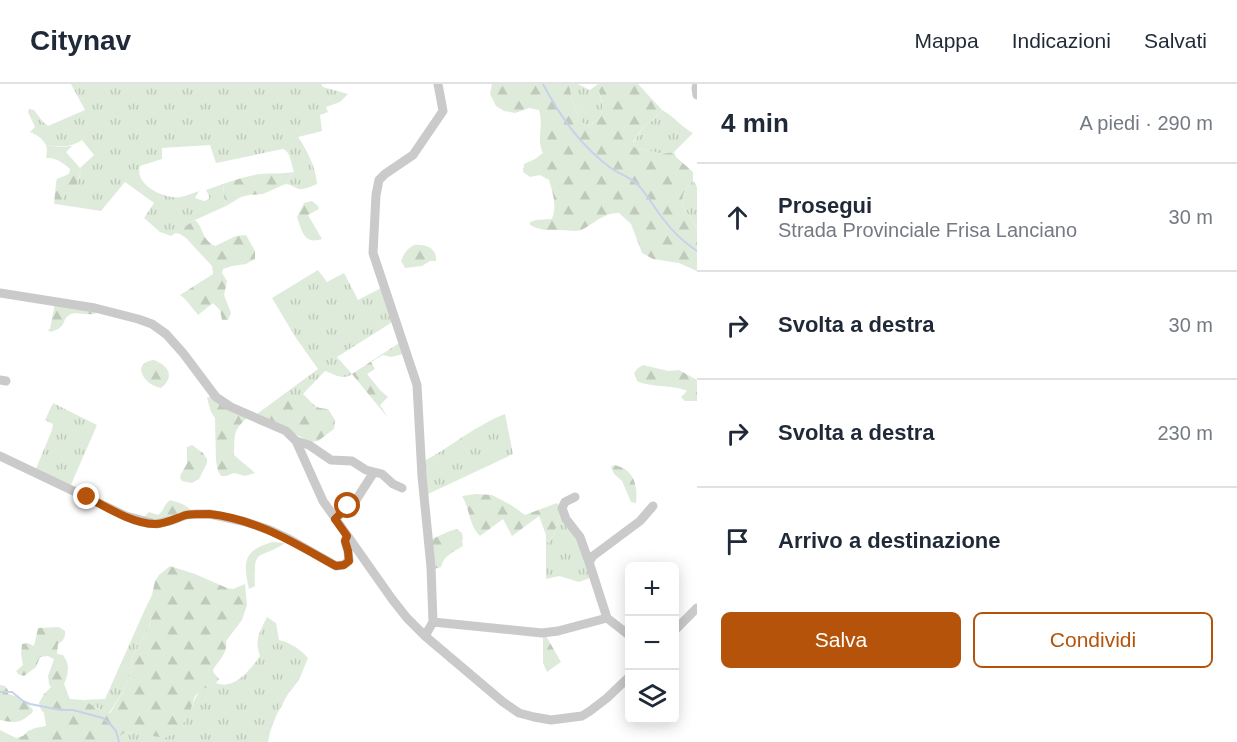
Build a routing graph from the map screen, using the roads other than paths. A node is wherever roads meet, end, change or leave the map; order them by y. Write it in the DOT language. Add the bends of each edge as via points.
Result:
graph roads {
  1 [pos="438,84"];
  2 [pos="697,84"];
  3 [pos="697,96"];
  4 [pos="0,293"];
  5 [pos="296,441"];
  6 [pos="0,456"];
  7 [pos="374,472"];
  8 [pos="402,488"];
  9 [pos="575,497"];
  10 [pos="652,506"];
  11 [pos="335,519"];
  12 [pos="347,536"];
  13 [pos="589,562"];
  14 [pos="697,608"];
  15 [pos="607,618"];
  16 [pos="433,622"];
  17 [pos="679,627"];
  18 [pos="625,632"];
  19 [pos="425,636"];
  20 [pos="625,681"];
  1 -- 16 [label="street" via="443,111 413,155 379,180 373,253 417,385"];
  2 -- 3 [label="street"];
  4 -- 5 [label="street" via="95,308 152,324 183,353 216,397 286,431"];
  5 -- 7 [label="street" via="331,460 352,461"];
  5 -- 11 [label="street"];
  6 -- 12 [label="street" via="126,516 156,524 195,514 246,522 287,538 336,566 349,561"];
  7 -- 8 [label="street"];
  7 -- 11 [label="street" via="356,500"];
  9 -- 13 [label="street" via="562,508"];
  10 -- 13 [label="street" via="640,521"];
  11 -- 12 [label="street"];
  12 -- 19 [label="street" via="392,599"];
  13 -- 15 [label="street"];
  14 -- 17 [label="street"];
  15 -- 16 [label="street" via="542,633"];
  15 -- 18 [label="street"];
  16 -- 19 [label="street"];
  19 -- 20 [label="street" via="503,702 534,717 551,720 582,716"];
}
